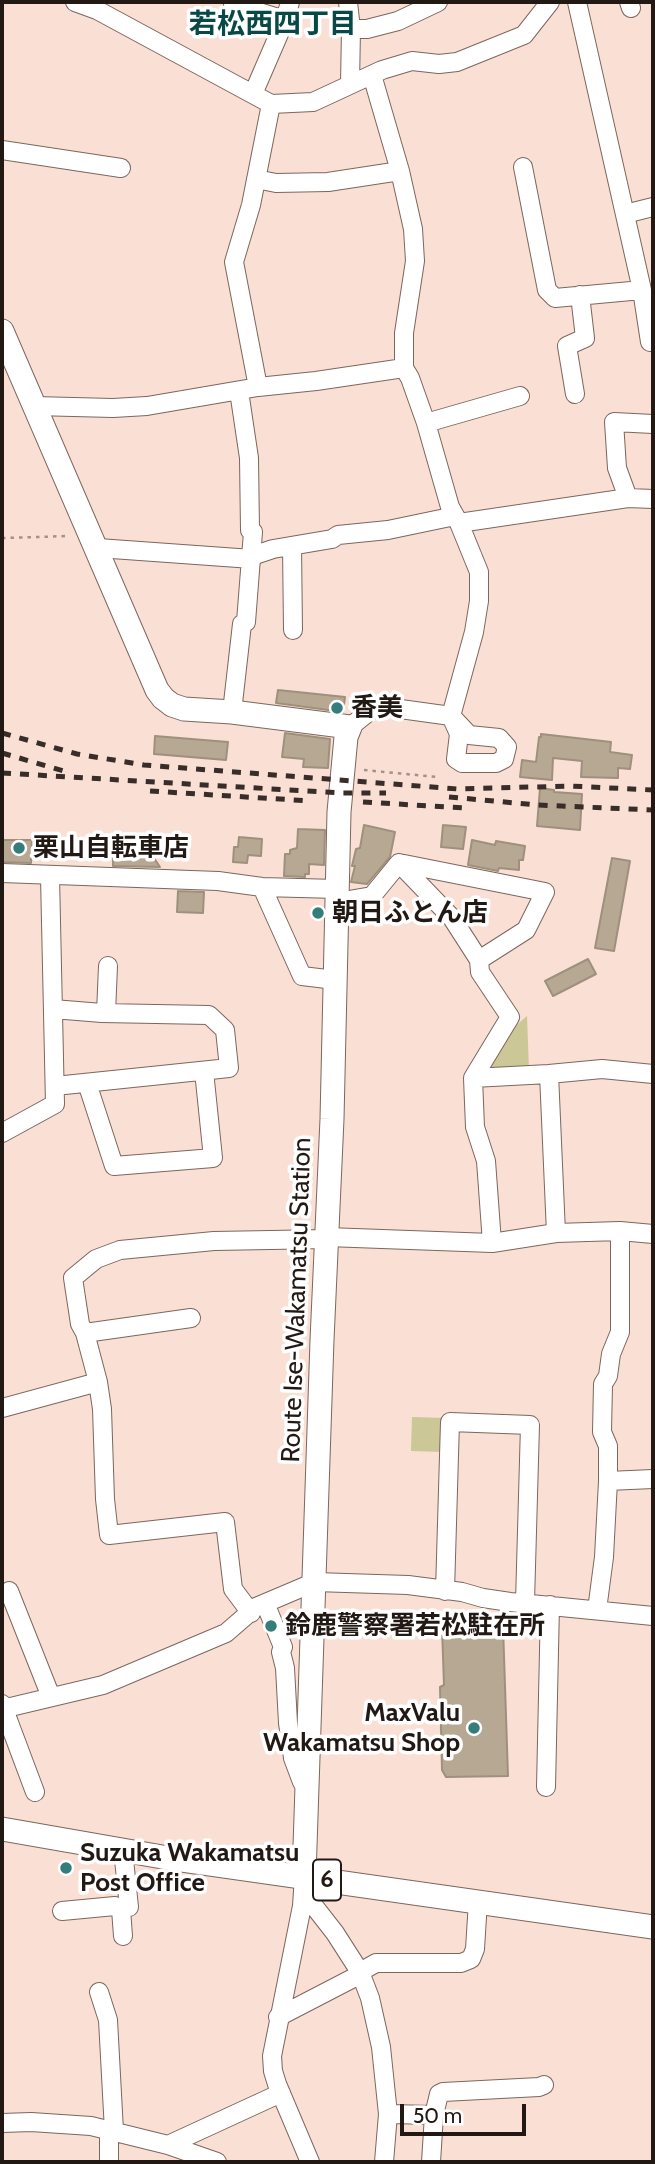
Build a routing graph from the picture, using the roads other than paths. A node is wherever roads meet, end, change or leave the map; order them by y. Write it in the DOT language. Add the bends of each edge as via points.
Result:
graph roads {
  1 [pos="75,2"];
  2 [pos="290,2"];
  3 [pos="348,2"];
  4 [pos="438,2"];
  5 [pos="527,2"];
  6 [pos="550,2"];
  7 [pos="578,2"];
  8 [pos="233,4"];
  9 [pos="285,20"];
  10 [pos="536,20"];
  11 [pos="351,29"];
  12 [pos="372,75"];
  13 [pos="350,84"];
  14 [pos="253,93"];
  15 [pos="271,104"];
  16 [pos="2,150"];
  17 [pos="523,167"];
  18 [pos="121,168"];
  19 [pos="400,171"];
  20 [pos="256,179"];
  21 [pos="653,206"];
  22 [pos="625,214"];
  23 [pos="642,290"];
  24 [pos="580,295"];
  25 [pos="2,331"];
  26 [pos="653,342"];
  27 [pos="404,368"];
  28 [pos="258,387"];
  29 [pos="239,391"];
  30 [pos="575,394"];
  31 [pos="520,396"];
  32 [pos="34,406"];
  33 [pos="426,423"];
  34 [pos="653,424"];
  35 [pos="628,498"];
  36 [pos="653,499"];
  37 [pos="457,520"];
  38 [pos="95,543"];
  39 [pos="292,546"];
  40 [pos="252,557"];
  41 [pos="293,630"];
  42 [pos="232,712"];
  43 [pos="350,727"];
  44 [pos="399,863"];
  45 [pos="2,873"];
  46 [pos="50,876"];
  47 [pos="262,887"];
  48 [pos="337,895"];
  49 [pos="479,960"];
  50 [pos="108,966"];
  51 [pos="335,980"];
  52 [pos="53,1009"];
  53 [pos="106,1013"];
  54 [pos="204,1071"];
  55 [pos="549,1074"];
  56 [pos="653,1074"];
  57 [pos="473,1078"];
  58 [pos="88,1083"];
  59 [pos="55,1086"];
  60 [pos="2,1133"];
  61 [pos="621,1231"];
  62 [pos="555,1233"];
  63 [pos="653,1234"];
  64 [pos="327,1238"];
  65 [pos="492,1243"];
  66 [pos="191,1318"];
  67 [pos="85,1333"];
  68 [pos="99,1382"];
  69 [pos="2,1408"];
  70 [pos="653,1479"];
  71 [pos="608,1481"];
  72 [pos="315,1582"];
  73 [pos="9,1591"];
  74 [pos="445,1591"];
  75 [pos="525,1602"];
  76 [pos="550,1605"];
  77 [pos="258,1608"];
  78 [pos="597,1610"];
  79 [pos="653,1616"];
  80 [pos="51,1697"];
  81 [pos="2,1707"];
  82 [pos="307,1785"];
  83 [pos="546,1787"];
  84 [pos="35,1792"];
  85 [pos="2,1829"];
  86 [pos="122,1850"];
  87 [pos="303,1884"];
  88 [pos="478,1900"];
  89 [pos="121,1909"];
  90 [pos="62,1911"];
  91 [pos="653,1927"];
  92 [pos="123,1936"];
  93 [pos="360,1973"];
  94 [pos="99,1992"];
  95 [pos="278,2017"];
  96 [pos="544,2084"];
  97 [pos="281,2093"];
  98 [pos="388,2114"];
  99 [pos="434,2115"];
  100 [pos="2,2123"];
  101 [pos="111,2130"];
  102 [pos="168,2145"];
  103 [pos="108,2162"];
  104 [pos="217,2162"];
  105 [pos="310,2162"];
  106 [pos="384,2162"];
  107 [pos="431,2162"];
  1 -- 14 [label="street"];
  2 -- 9 [label="street"];
  3 -- 11 [label="street"];
  4 -- 11 [label="street" via="398,21"];
  5 -- 10 [label="street"];
  6 -- 10 [label="street"];
  7 -- 22 [label="street"];
  8 -- 9 [label="street"];
  9 -- 14 [label="street"];
  10 -- 12 [label="street" via="524,35 457,62 412,61"];
  11 -- 13 [label="street"];
  12 -- 13 [label="street"];
  12 -- 19 [label="street"];
  13 -- 15 [label="street" via="313,102"];
  14 -- 15 [label="street"];
  15 -- 20 [label="street"];
  16 -- 18 [label="street"];
  17 -- 24 [label="street" via="547,290 555,298"];
  19 -- 20 [label="street" via="328,183"];
  19 -- 27 [label="street" via="415,261 404,332"];
  20 -- 28 [label="street" via="234,262"];
  21 -- 22 [label="street"];
  22 -- 23 [label="street"];
  23 -- 24 [label="street"];
  23 -- 26 [label="street"];
  24 -- 30 [label="street" via="585,338 567,346"];
  25 -- 32 [label="main road"];
  27 -- 28 [label="street"];
  27 -- 33 [label="street"];
  28 -- 29 [label="street"];
  29 -- 32 [label="street" via="147,406"];
  29 -- 40 [label="street" via="249,458"];
  31 -- 33 [label="street"];
  32 -- 38 [label="main road"];
  33 -- 37 [label="street"];
  34 -- 35 [label="street" via="614,422 617,468"];
  35 -- 36 [label="street"];
  35 -- 37 [label="street"];
  37 -- 39 [label="street" via="338,535"];
  37 -- 43 [label="street" via="479,572 479,601 451,716 386,706 371,710"];
  38 -- 40 [label="street"];
  38 -- 42 [label="main road" via="163,698 184,709"];
  39 -- 40 [label="street"];
  39 -- 41 [label="street"];
  40 -- 42 [label="street"];
  42 -- 43 [label="main road"];
  43 -- 48 [label="main road, Route Ise-Wakamatsu Station" via="342,768"];
  44 -- 48 [label="street" via="372,896"];
  44 -- 49 [label="street" via="452,918"];
  44 -- 49 [label="street" via="545,892 526,930"];
  45 -- 46 [label="street"];
  46 -- 47 [label="street" via="218,881"];
  46 -- 52 [label="street"];
  47 -- 48 [label="street"];
  47 -- 51 [label="street" via="302,976"];
  48 -- 51 [label="main road, Route Ise-Wakamatsu Station"];
  49 -- 57 [label="street" via="480,972 510,1017"];
  50 -- 53 [label="street"];
  51 -- 64 [label="main road, Route Ise-Wakamatsu Station"];
  52 -- 53 [label="street"];
  52 -- 59 [label="street"];
  53 -- 54 [label="street" via="209,1015 225,1030 229,1068"];
  54 -- 58 [label="street"];
  54 -- 58 [label="street" via="213,1158 114,1166"];
  55 -- 56 [label="street" via="602,1069"];
  55 -- 57 [label="street"];
  55 -- 62 [label="street"];
  57 -- 65 [label="street" via="475,1127 486,1161"];
  58 -- 59 [label="street"];
  59 -- 60 [label="street" via="55,1104"];
  61 -- 62 [label="street"];
  61 -- 63 [label="street"];
  61 -- 71 [label="street" via="620,1332 603,1384"];
  62 -- 65 [label="street"];
  64 -- 65 [label="street"];
  64 -- 67 [label="street" via="214,1241 120,1250 96,1259 73,1278"];
  64 -- 72 [label="main road, Route Ise-Wakamatsu Station"];
  66 -- 67 [label="street"];
  67 -- 68 [label="street"];
  68 -- 69 [label="street"];
  68 -- 77 [label="street" via="109,1535 225,1522 233,1589"];
  70 -- 71 [label="street"];
  71 -- 78 [label="street"];
  72 -- 74 [label="street" via="408,1584"];
  72 -- 77 [label="street"];
  72 -- 82 [label="main road, Route Ise-Wakamatsu Station"];
  73 -- 80 [label="street"];
  74 -- 75 [label="street"];
  74 -- 75 [label="street" via="450,1422 530,1425"];
  75 -- 76 [label="street"];
  76 -- 78 [label="street"];
  76 -- 83 [label="street"];
  77 -- 80 [label="street" via="207,1642 103,1685"];
  77 -- 82 [label="street" via="283,1647 293,1758"];
  78 -- 79 [label="street"];
  80 -- 81 [label="street"];
  81 -- 84 [label="street"];
  82 -- 87 [label="main road, Route Ise-Wakamatsu Station"];
  85 -- 86 [label="main road, 6"];
  86 -- 87 [label="main road, 6"];
  86 -- 89 [label="street" via="130,1908"];
  87 -- 88 [label="main road, 6"];
  87 -- 93 [label="street"];
  87 -- 95 [label="street"];
  88 -- 91 [label="main road, 6"];
  88 -- 93 [label="street" via="471,1959 461,1963 376,1963"];
  89 -- 90 [label="street"];
  89 -- 92 [label="street"];
  93 -- 95 [label="street"];
  93 -- 98 [label="street" via="381,2048"];
  94 -- 101 [label="street" via="108,2020"];
  95 -- 97 [label="street" via="272,2056"];
  96 -- 99 [label="street" via="443,2092"];
  97 -- 102 [label="street"];
  97 -- 105 [label="street"];
  98 -- 99 [label="street"];
  98 -- 106 [label="street"];
  99 -- 107 [label="street"];
  100 -- 101 [label="street" via="70,2123"];
  101 -- 102 [label="street"];
  101 -- 103 [label="street"];
  102 -- 104 [label="street"];
}
